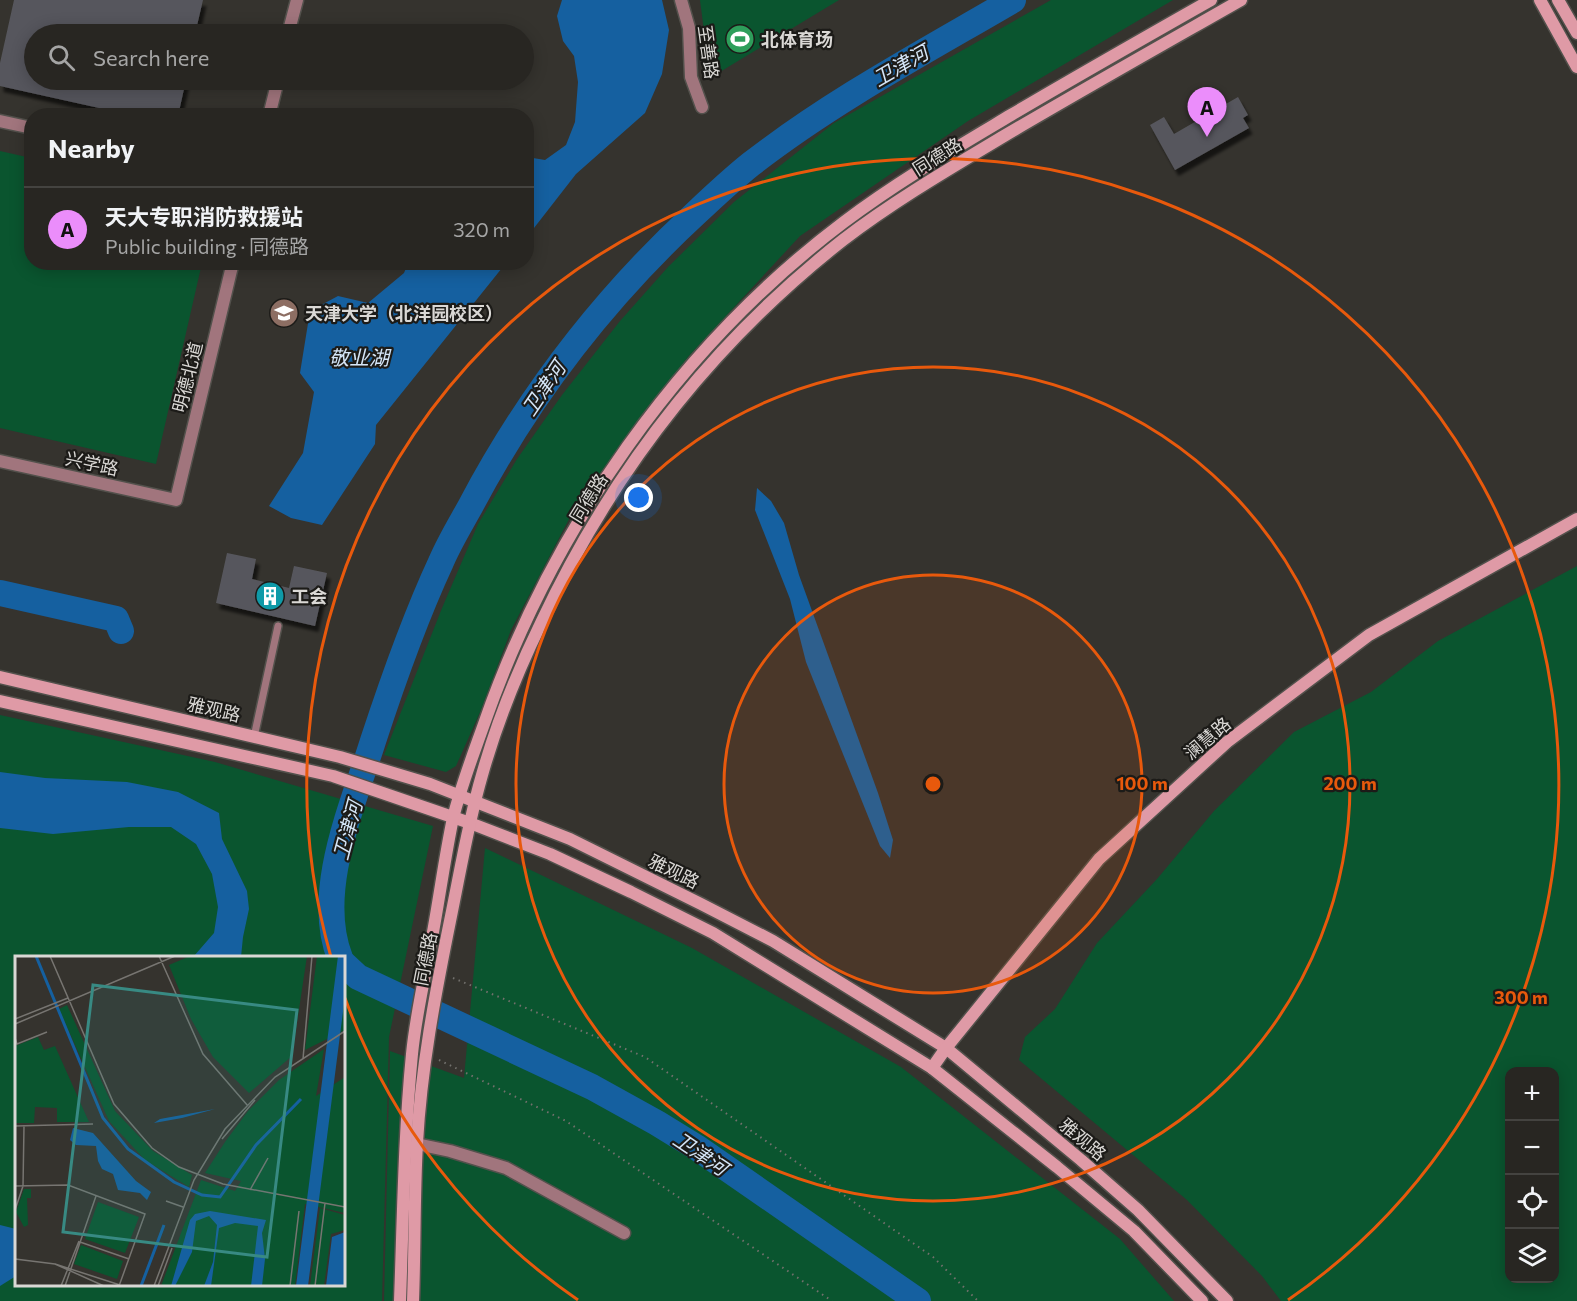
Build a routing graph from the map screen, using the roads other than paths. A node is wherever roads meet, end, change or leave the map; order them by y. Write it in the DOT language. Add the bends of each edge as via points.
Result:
graph roads {
  1 [pos="297,0"];
  2 [pos="681,0"];
  3 [pos="1211,0"];
  4 [pos="1241,0"];
  5 [pos="1539,0"];
  6 [pos="1558,0"];
  7 [pos="291,24"];
  8 [pos="1577,33"];
  9 [pos="1577,67"];
  10 [pos="276,90"];
  11 [pos="702,107"];
  12 [pos="271,108"];
  13 [pos="0,121"];
  14 [pos="24,126"];
  15 [pos="231,270"];
  16 [pos="0,461"];
  17 [pos="176,500"];
  18 [pos="1577,519"];
  19 [pos="278,626"];
  20 [pos="0,677"];
  21 [pos="0,700"];
  22 [pos="254,737"];
  23 [pos="460,796"];
  24 [pos="475,801"];
  25 [pos="453,817"];
  26 [pos="470,823"];
  27 [pos="946,1048"];
  28 [pos="932,1068"];
  29 [pos="412,1143"];
  30 [pos="624,1233"];
  31 [pos="400,1301"];
  32 [pos="413,1301"];
  33 [pos="1202,1301"];
  34 [pos="1227,1301"];
  1 -- 7 [label="street"];
  2 -- 11 [label="street, 至善路" via="689,28 691,77"];
  3 -- 23 [label="main road, 同德路" via="946,153 852,217 770,285 693,363 627,448 567,540 500,679"];
  4 -- 24 [label="main road, 同德路" via="889,207 788,286 744,328 639,450 580,545 523,660"];
  5 -- 9 [label="main road"];
  6 -- 8 [label="main road"];
  10 -- 12 [label="street"];
  13 -- 14 [label="street"];
  15 -- 17 [label="street, 明德北道"];
  16 -- 17 [label="street, 兴学路"];
  18 -- 27 [label="main road, 澜慧路" via="1369,635 1227,742 1099,858"];
  19 -- 22 [label="lane"];
  20 -- 22 [label="main road, 雅观路"];
  21 -- 25 [label="main road, 雅观路" via="333,776"];
  22 -- 23 [label="main road, 雅观路" via="340,757"];
  23 -- 24 [label="main road, 雅观路"];
  23 -- 25 [label="main road, 同德路"];
  24 -- 26 [label="main road, 同德路"];
  24 -- 27 [label="main road, 雅观路" via="570,839 773,941"];
  25 -- 26 [label="main road, 雅观路"];
  25 -- 29 [label="main road, 同德路" via="412,1050"];
  26 -- 28 [label="main road, 雅观路" via="550,854 713,933"];
  26 -- 29 [label="main road, 同德路"];
  27 -- 28 [label="main road, 澜慧路"];
  27 -- 34 [label="main road, 雅观路" via="1138,1210"];
  28 -- 33 [label="main road, 雅观路" via="1134,1232"];
  29 -- 30 [label="street" via="506,1168"];
  29 -- 31 [label="main road, 同德路"];
  29 -- 32 [label="main road, 同德路"];
}
